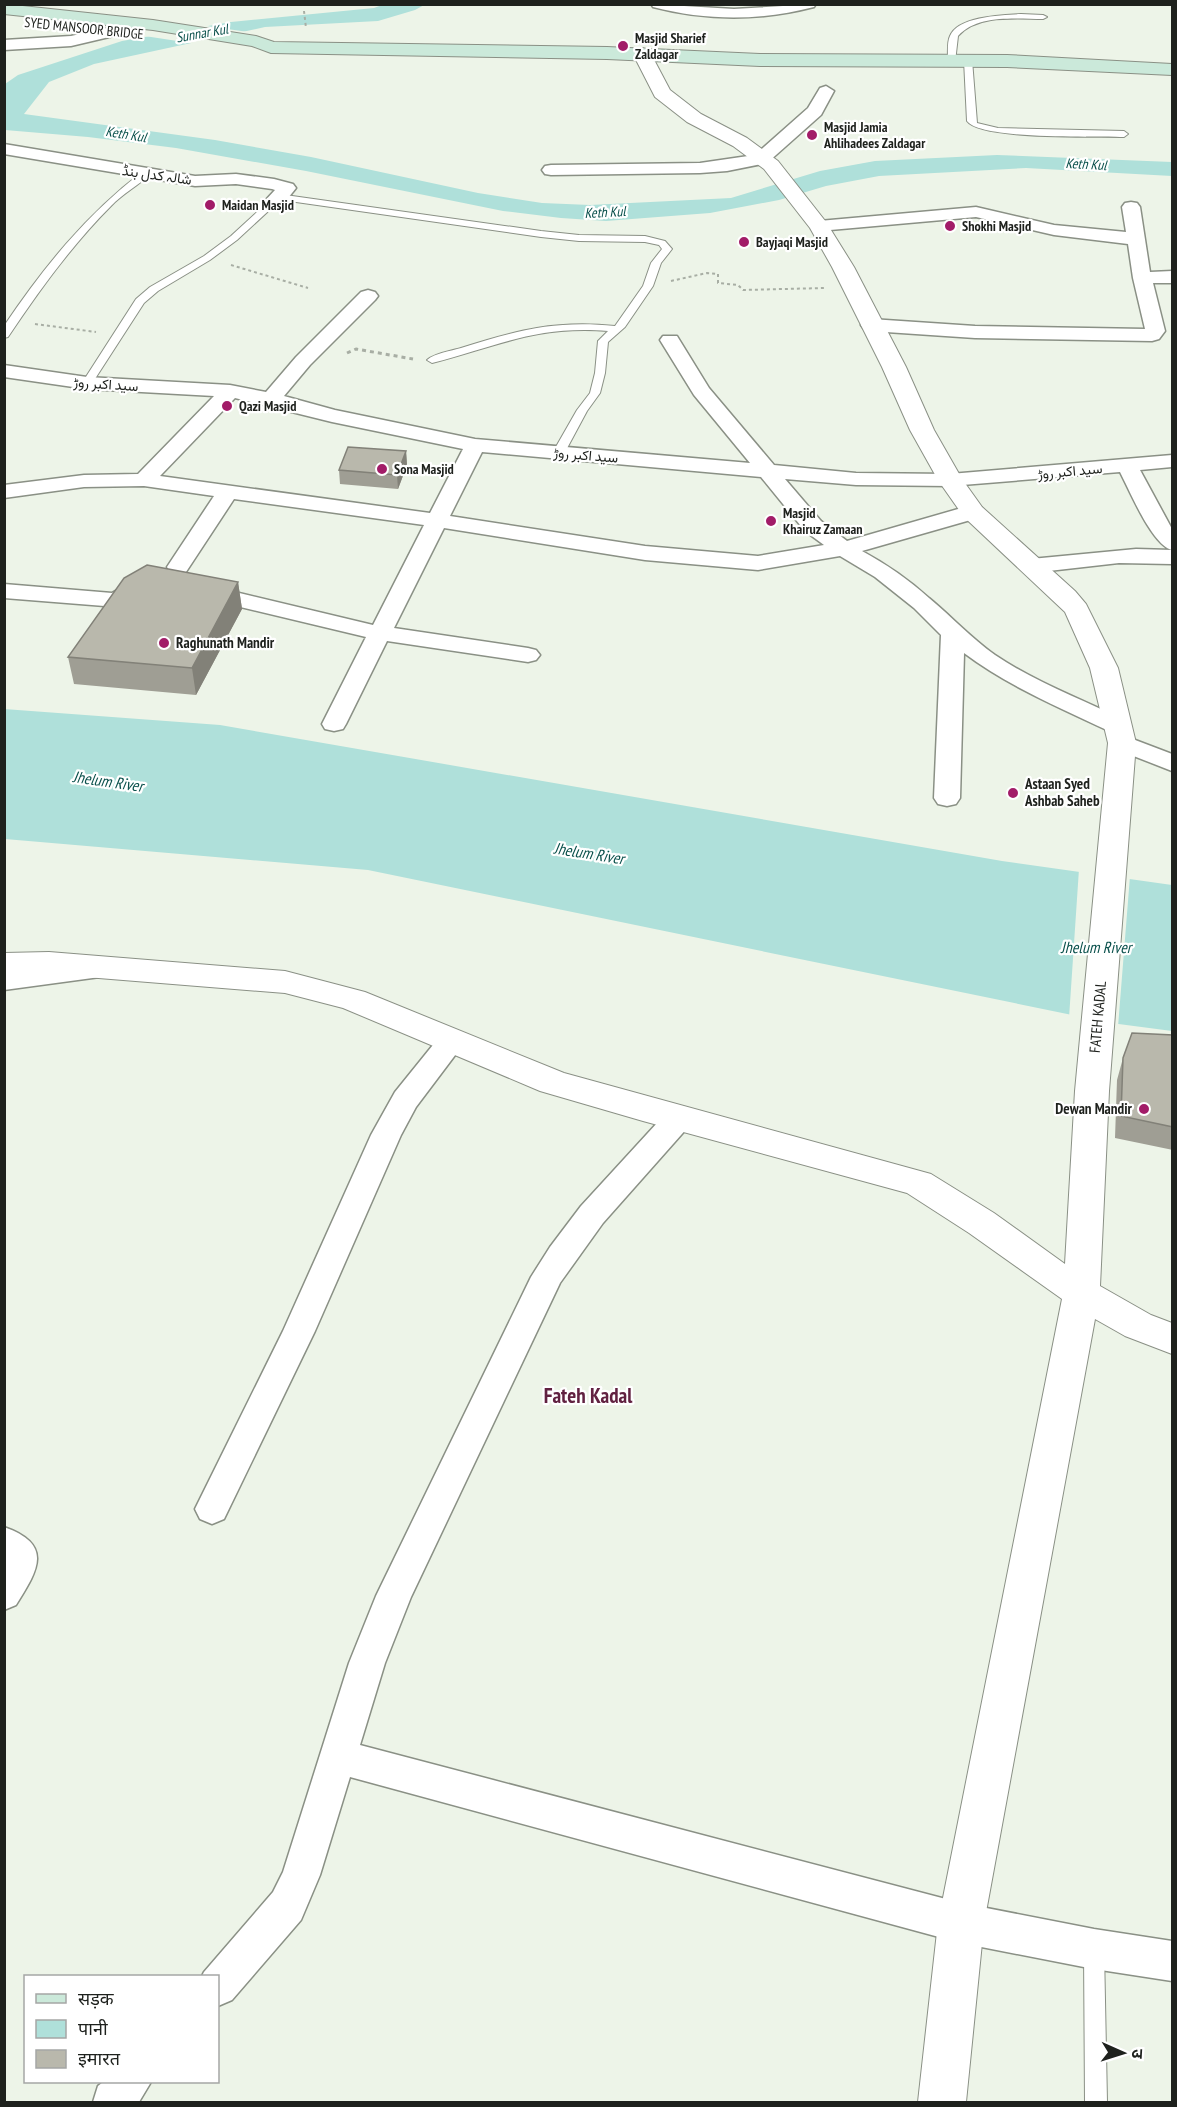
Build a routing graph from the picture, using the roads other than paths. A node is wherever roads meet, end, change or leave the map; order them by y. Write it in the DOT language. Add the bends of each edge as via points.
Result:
graph roads {
  1 [pos="658,4"];
  2 [pos="809,4"];
  3 [pos="4,9"];
  4 [pos="1043,17"];
  5 [pos="4,19"];
  6 [pos="145,29"];
  7 [pos="116,31"];
  8 [pos="4,45"];
  9 [pos="642,54"];
  10 [pos="960,60"];
  11 [pos="1173,70"];
  12 [pos="826,91"];
  13 [pos="1124,134"];
  14 [pos="4,149"];
  15 [pos="761,159"];
  16 [pos="551,170"];
  17 [pos="145,174"];
  18 [pos="275,200"];
  19 [pos="1131,207"];
  20 [pos="815,221"];
  21 [pos="1135,239"];
  22 [pos="1173,277"];
  23 [pos="1142,278"];
  24 [pos="368,296"];
  25 [pos="872,325"];
  26 [pos="616,329"];
  27 [pos="4,335"];
  28 [pos="670,340"];
  29 [pos="432,360"];
  30 [pos="4,372"];
  31 [pos="87,383"];
  32 [pos="230,391"];
  33 [pos="272,399"];
  34 [pos="475,445"];
  35 [pos="559,453"];
  36 [pos="1173,461"];
  37 [pos="1127,466"];
  38 [pos="769,471"];
  39 [pos="144,480"];
  40 [pos="950,480"];
  41 [pos="228,491"];
  42 [pos="4,492"];
  43 [pos="972,512"];
  44 [pos="437,520"];
  45 [pos="1173,543"];
  46 [pos="843,549"];
  47 [pos="1173,557"];
  48 [pos="1031,566"];
  49 [pos="178,567"];
  50 [pos="4,591"];
  51 [pos="379,633"];
  52 [pos="953,634"];
  53 [pos="528,655"];
  54 [pos="334,724"];
  55 [pos="1120,735"];
  56 [pos="1173,763"];
  57 [pos="947,798"];
  58 [pos="4,964"];
  59 [pos="110,968"];
  60 [pos="4,980"];
  61 [pos="452,1042"];
  62 [pos="679,1118"];
  63 [pos="1082,1291"];
  64 [pos="1173,1339"];
  65 [pos="212,1509"];
  66 [pos="4,1542"];
  67 [pos="4,1594"];
  68 [pos="337,1755"];
  69 [pos="961,1923"];
  70 [pos="1094,1949"];
  71 [pos="1173,1961"];
  72 [pos="219,1985"];
  73 [pos="942,2103"];
  74 [pos="1096,2103"];
  1 -- 2 [label="street" via="691,11 742,12 776,11"];
  3 -- 6 [label="main road"];
  4 -- 10 [label="lane" via="996,18 964,26 954,36"];
  5 -- 7 [label="main road, SYED MANSOOR BRIDGE"];
  6 -- 7 [label="main road, SYED MANSOOR BRIDGE"];
  6 -- 9 [label="main road, SYED MANSOOR BRIDGE" via="271,47"];
  7 -- 8 [label="street" via="71,41"];
  9 -- 10 [label="main road, SYED MANSOOR BRIDGE" via="760,60"];
  9 -- 15 [label="street, FATEH KADAL" via="662,93 693,118 740,142"];
  10 -- 11 [label="main road, SYED MANSOOR BRIDGE"];
  10 -- 13 [label="lane" via="974,125 998,130"];
  12 -- 15 [label="street" via="815,111"];
  14 -- 17 [label="street, شالہ کدل بنڈ"];
  15 -- 16 [label="street" via="700,168"];
  15 -- 20 [label="street, FATEH KADAL" via="778,173"];
  17 -- 18 [label="street, شالہ کدل بنڈ" via="195,181 236,179 287,188"];
  17 -- 27 [label="lane" via="103,208 65,249"];
  18 -- 26 [label="lane" via="541,234 651,239 662,243 667,249 656,262 648,286"];
  18 -- 31 [label="lane" via="234,238 147,295"];
  19 -- 21 [label="street"];
  20 -- 21 [label="street" via="976,212 1054,230"];
  20 -- 25 [label="street, FATEH KADAL"];
  21 -- 23 [label="street"];
  22 -- 23 [label="street"];
  23 -- 25 [label="street" via="1155,331 1152,335 975,332"];
  24 -- 33 [label="street" via="303,361"];
  25 -- 40 [label="street, FATEH KADAL"];
  26 -- 29 [label="lane" via="554,327"];
  26 -- 35 [label="lane" via="603,341 595,393"];
  28 -- 38 [label="street" via="701,391"];
  30 -- 31 [label="street, سید اکبر روڑ"];
  31 -- 32 [label="street, سید اکبر روڑ"];
  32 -- 33 [label="street, سید اکبر روڑ"];
  32 -- 39 [label="street"];
  33 -- 34 [label="street, سید اکبر روڑ" via="332,416"];
  34 -- 35 [label="street, سید اکبر روڑ"];
  34 -- 44 [label="street"];
  35 -- 38 [label="street, سید اکبر روڑ"];
  36 -- 37 [label="street, سید اکبر روڑ"];
  37 -- 40 [label="street, سید اکبر روڑ"];
  37 -- 45 [label="street"];
  38 -- 40 [label="street, سید اکبر روڑ" via="856,479"];
  38 -- 46 [label="street" via="813,526"];
  39 -- 41 [label="street"];
  39 -- 42 [label="street" via="84,481"];
  40 -- 43 [label="street, FATEH KADAL"];
  41 -- 44 [label="street"];
  41 -- 49 [label="street"];
  43 -- 46 [label="street"];
  43 -- 48 [label="street, FATEH KADAL"];
  44 -- 46 [label="street" via="727,562 782,561"];
  44 -- 51 [label="street"];
  46 -- 52 [label="street" via="883,572"];
  47 -- 48 [label="street" via="1099,556"];
  48 -- 55 [label="street, FATEH KADAL" via="1077,610 1104,668"];
  50 -- 51 [label="street" via="117,600 149,583 168,585"];
  51 -- 53 [label="street"];
  51 -- 54 [label="street"];
  52 -- 55 [label="street" via="989,661"];
  52 -- 57 [label="street"];
  55 -- 56 [label="street"];
  55 -- 63 [label="street, FATEH KADAL" via="1092,1091"];
  58 -- 59 [label="street"];
  59 -- 60 [label="street"];
  59 -- 61 [label="street" via="321,988 381,1009"];
  61 -- 62 [label="street" via="551,1082"];
  61 -- 65 [label="street" via="405,1100 386,1135 299,1331"];
  62 -- 63 [label="street" via="919,1183"];
  62 -- 68 [label="street" via="583,1224 547,1277 394,1596"];
  63 -- 64 [label="street" via="1147,1330"];
  63 -- 69 [label="street, FATEH KADAL"];
  66 -- 67 [label="street" via="19,1554 20,1568"];
  68 -- 69 [label="street"];
  68 -- 72 [label="street" via="302,1875 287,1906"];
  69 -- 70 [label="street"];
  69 -- 73 [label="street, FATEH KADAL"];
  70 -- 71 [label="street"];
  70 -- 74 [label="lane"];
}
